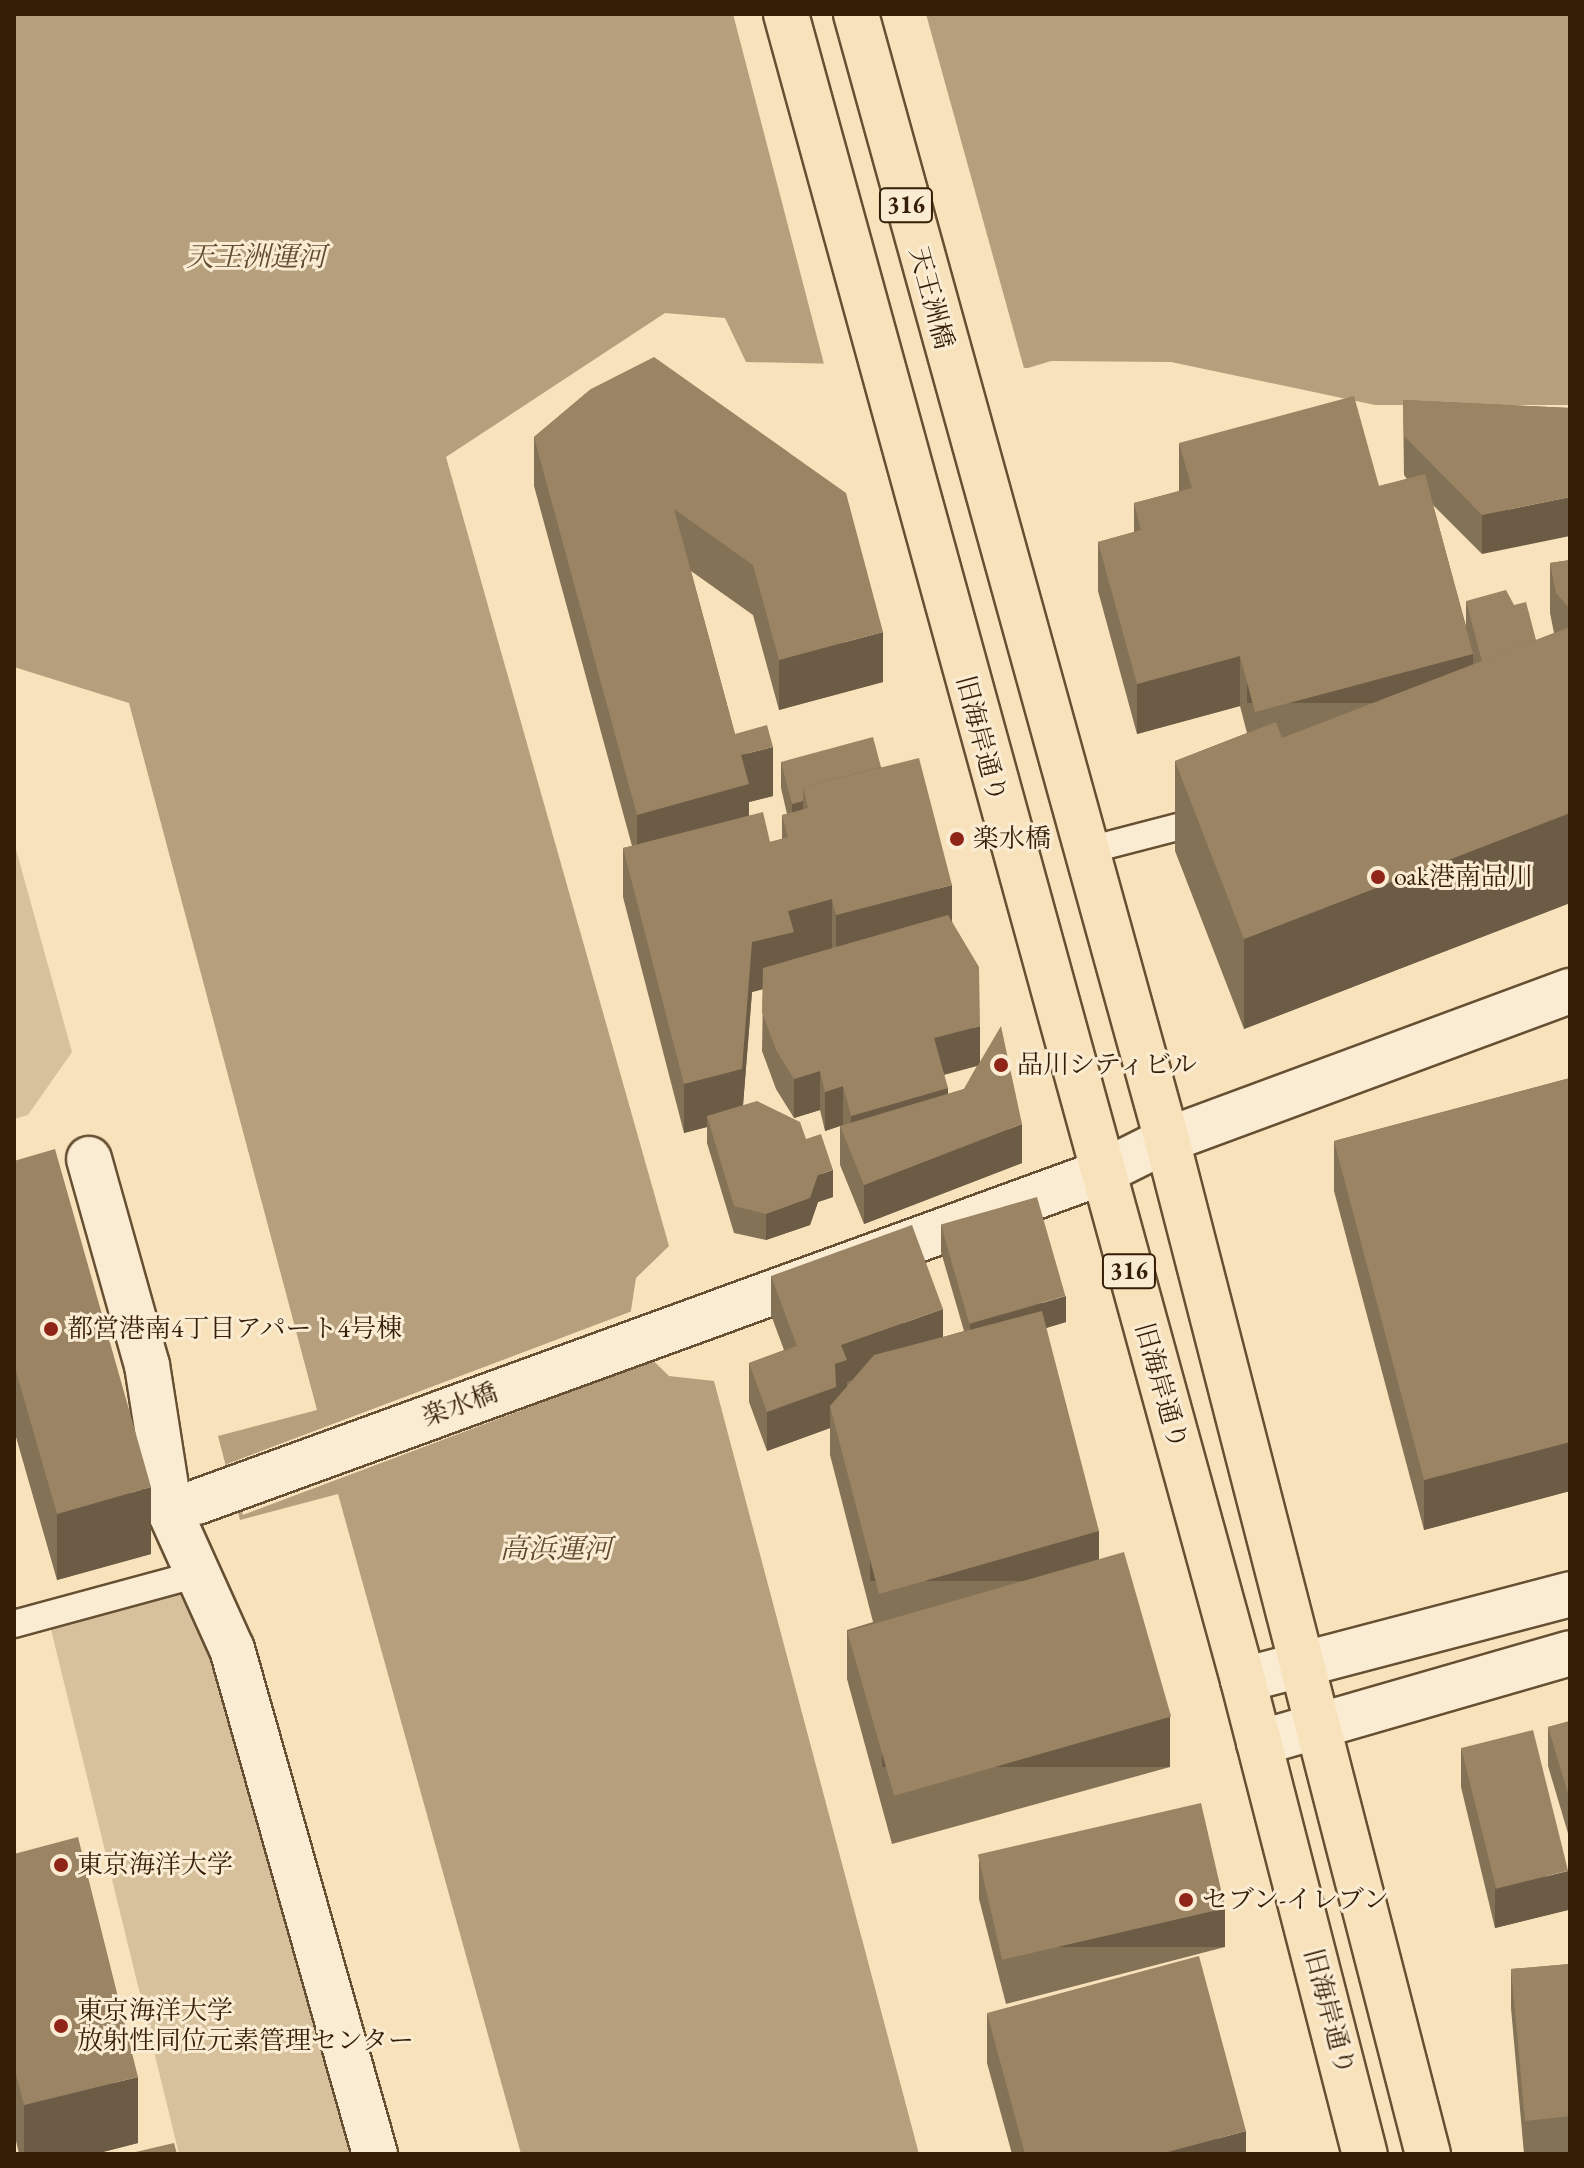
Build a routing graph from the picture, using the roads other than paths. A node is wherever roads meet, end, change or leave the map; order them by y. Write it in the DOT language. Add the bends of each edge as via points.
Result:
graph roads {
  1 [pos="786,14"];
  2 [pos="856,14"];
  3 [pos="1239,810"];
  4 [pos="1085,851"];
  5 [pos="1570,991"];
  6 [pos="1167,1140"];
  7 [pos="89,1159"];
  8 [pos="1101,1173"];
  9 [pos="184,1507"];
  10 [pos="198,1574"];
  11 [pos="1570,1594"];
  12 [pos="14,1624"];
  13 [pos="1570,1653"];
  14 [pos="1304,1665"];
  15 [pos="1243,1680"];
  16 [pos="1317,1725"];
  17 [pos="1259,1743"];
  18 [pos="375,2154"];
  19 [pos="1365,2154"];
  20 [pos="1428,2154"];
  1 -- 8 [label="main road, 旧海岸通り / 316"];
  2 -- 4 [label="main road, 天王洲橋 / 316" via="956,397"];
  3 -- 4 [label="lane"];
  4 -- 6 [label="main road, 316"];
  5 -- 6 [label="street, 楽水橋"];
  6 -- 8 [label="street, 楽水橋"];
  6 -- 14 [label="main road, 316"];
  7 -- 9 [label="street"];
  8 -- 9 [label="street, 楽水橋"];
  8 -- 15 [label="main road, 旧海岸通り / 316"];
  9 -- 10 [label="street"];
  10 -- 12 [label="lane"];
  10 -- 18 [label="street" via="232,1649"];
  11 -- 14 [label="street"];
  13 -- 16 [label="street"];
  14 -- 15 [label="street"];
  14 -- 16 [label="main road, 316"];
  15 -- 17 [label="main road, 旧海岸通り / 316"];
  16 -- 17 [label="street"];
  16 -- 20 [label="main road, 316"];
  17 -- 19 [label="main road, 旧海岸通り / 316"];
}
